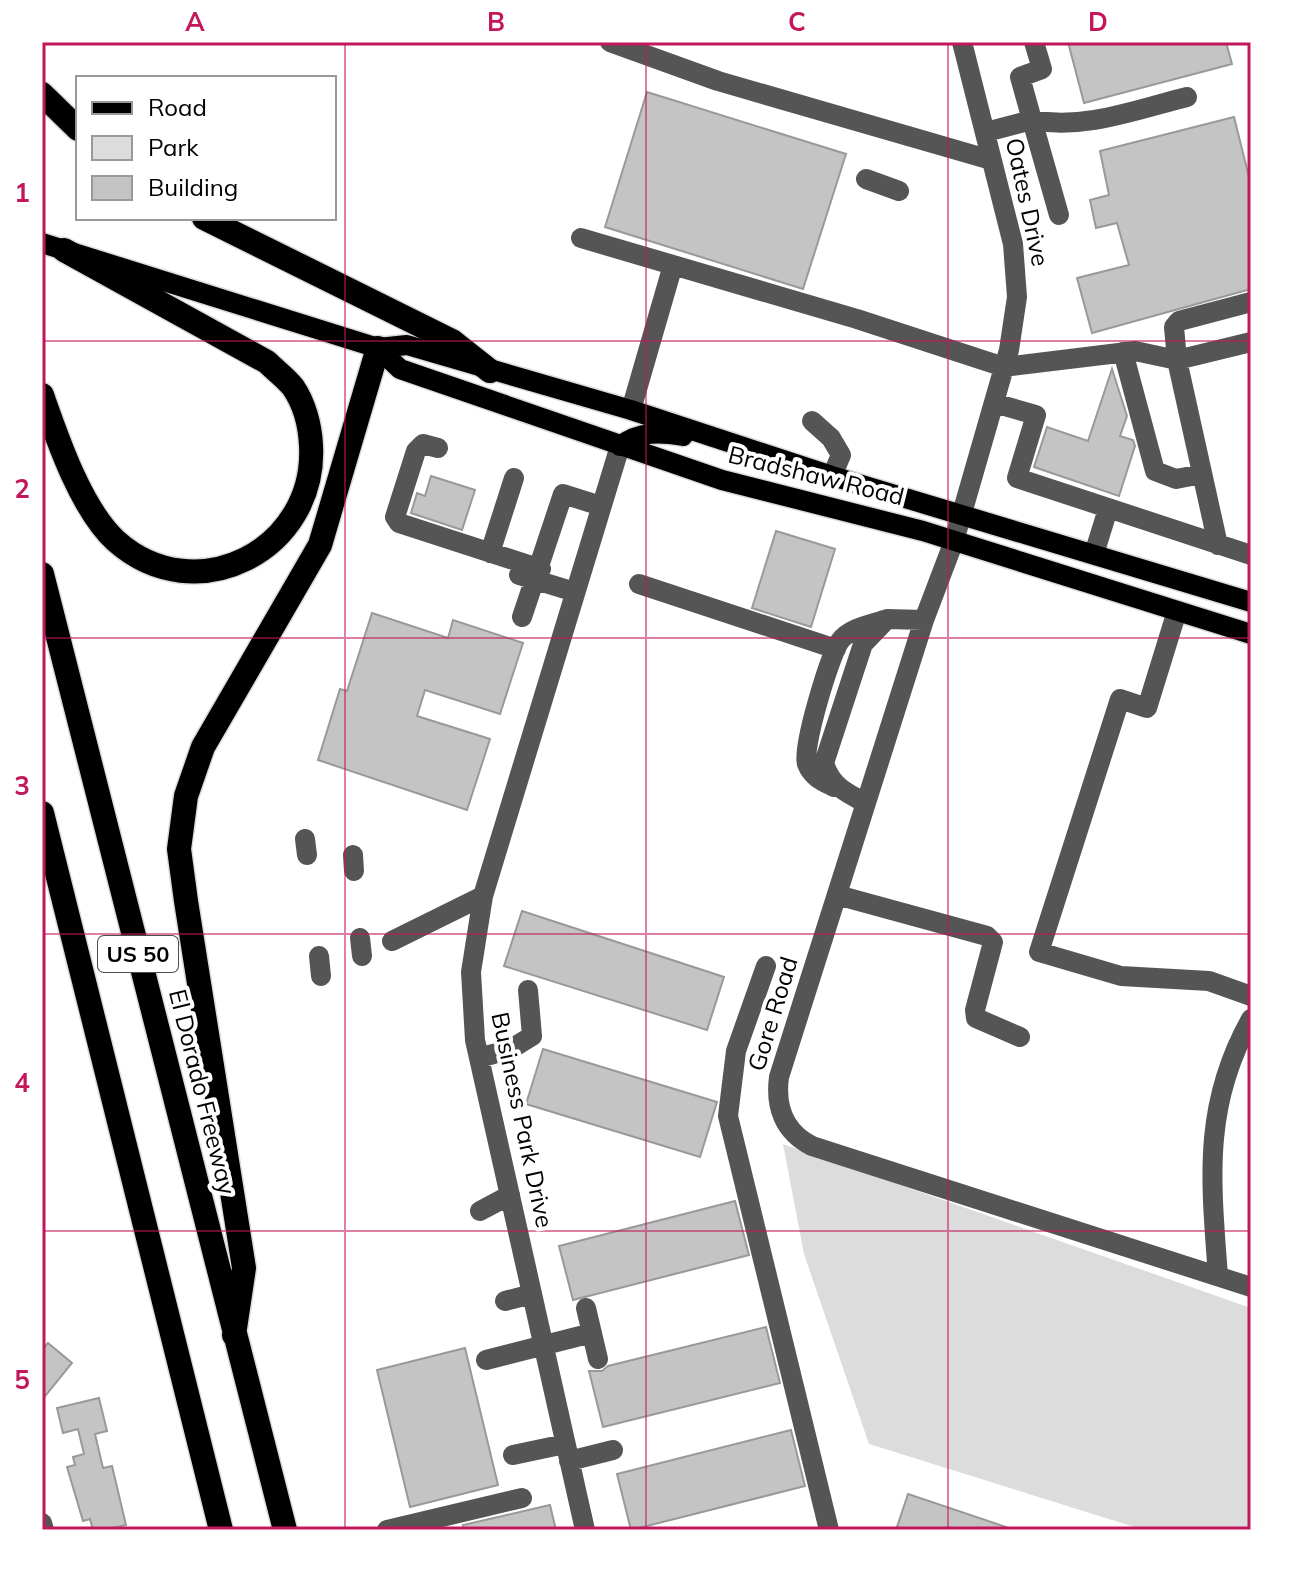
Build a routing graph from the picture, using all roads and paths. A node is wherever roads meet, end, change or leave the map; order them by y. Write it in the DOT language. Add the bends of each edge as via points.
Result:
graph roads {
  1 [pos="610,42"];
  2 [pos="962,42"];
  3 [pos="1034,42"];
  4 [pos="42,94"];
  5 [pos="1187,97"];
  6 [pos="1032,120"];
  7 [pos="76,127"];
  8 [pos="986,132"];
  9 [pos="991,160"];
  10 [pos="866,179"];
  11 [pos="899,191"];
  12 [pos="1059,215"];
  13 [pos="208,220"];
  14 [pos="581,238"];
  15 [pos="53,247"];
  16 [pos="673,265"];
  17 [pos="1251,302"];
  18 [pos="1251,342"];
  19 [pos="378,348"];
  20 [pos="1123,352"];
  21 [pos="1177,360"];
  22 [pos="1004,367"];
  23 [pos="490,371"];
  24 [pos="42,395"];
  25 [pos="994,403"];
  26 [pos="631,410"];
  27 [pos="812,421"];
  28 [pos="620,446"];
  29 [pos="438,448"];
  30 [pos="746,448"];
  31 [pos="1202,474"];
  32 [pos="832,476"];
  33 [pos="514,478"];
  34 [pos="601,506"];
  35 [pos="1108,509"];
  36 [pos="962,513"];
  37 [pos="389,534"];
  38 [pos="954,541"];
  39 [pos="1218,545"];
  40 [pos="490,553"];
  41 [pos="1094,554"];
  42 [pos="1251,555"];
  43 [pos="42,574"];
  44 [pos="538,575"];
  45 [pos="639,584"];
  46 [pos="575,592"];
  47 [pos="1250,598"];
  48 [pos="1177,611"];
  49 [pos="522,617"];
  50 [pos="887,619"];
  51 [pos="924,620"];
  52 [pos="1251,634"];
  53 [pos="836,649"];
  54 [pos="840,789"];
  55 [pos="866,803"];
  56 [pos="42,813"];
  57 [pos="42,885"];
  58 [pos="837,895"];
  59 [pos="483,896"];
  60 [pos="392,941"];
  61 [pos="766,966"];
  62 [pos="528,990"];
  63 [pos="1251,996"];
  64 [pos="1251,1019"];
  65 [pos="1020,1037"];
  66 [pos="479,1058"];
  67 [pos="112,1094"];
  68 [pos="510,1195"];
  69 [pos="480,1211"];
  70 [pos="1218,1276"];
  71 [pos="1251,1287"];
  72 [pos="532,1294"];
  73 [pos="505,1301"];
  74 [pos="586,1308"];
  75 [pos="592,1333"];
  76 [pos="234,1335"];
  77 [pos="544,1346"];
  78 [pos="598,1359"];
  79 [pos="486,1360"];
  80 [pos="613,1450"];
  81 [pos="567,1453"];
  82 [pos="513,1455"];
  83 [pos="522,1498"];
  84 [pos="42,1523"];
  85 [pos="44,1530"];
  86 [pos="221,1530"];
  87 [pos="285,1530"];
  88 [pos="387,1530"];
  89 [pos="585,1530"];
  90 [pos="829,1530"];
  1 -- 9 [label="street" via="733,86"];
  2 -- 8 [label="street, Oates Drive"];
  3 -- 6 [label="street" via="1042,69 1020,77"];
  4 -- 7 [label="highway"];
  5 -- 6 [label="street" via="1086,122"];
  6 -- 8 [label="street"];
  6 -- 12 [label="street"];
  8 -- 9 [label="street, Oates Drive"];
  9 -- 22 [label="street, Oates Drive" via="1013,244 1016,279"];
  10 -- 11 [label="street"];
  13 -- 23 [label="highway" via="452,341"];
  14 -- 16 [label="street"];
  15 -- 19 [label="main road, Bradshaw Road"];
  15 -- 24 [label="highway" via="267,362 293,388 310,425 312,463 305,499 285,531 245,560 221,569 183,571 147,561 115,540 92,510"];
  16 -- 22 [label="street"];
  16 -- 26 [label="street"];
  17 -- 21 [label="street" via="1179,321 1174,327"];
  18 -- 21 [label="street"];
  19 -- 23 [label="main road, Bradshaw Road" via="407,345"];
  19 -- 28 [label="main road, Bradshaw Road" via="400,369"];
  19 -- 76 [label="highway" via="320,545 203,747 186,796 179,849 244,1268"];
  20 -- 21 [label="street"];
  20 -- 22 [label="street"];
  20 -- 31 [label="street" via="1155,471 1176,479"];
  21 -- 31 [label="street"];
  22 -- 25 [label="street, Oates Drive"];
  23 -- 26 [label="main road, Bradshaw Road"];
  25 -- 35 [label="street" via="1036,415 1017,478"];
  25 -- 36 [label="street, Oates Drive"];
  26 -- 30 [label="main road, Bradshaw Road"];
  27 -- 32 [label="street" via="841,455"];
  28 -- 30 [label="main road" via="642,435 663,433"];
  28 -- 34 [label="street, Business Park Drive"];
  28 -- 38 [label="main road, Bradshaw Road" via="722,480"];
  29 -- 40 [label="street" via="423,444 416,451 395,517 399,523"];
  30 -- 32 [label="main road, Bradshaw Road"];
  31 -- 39 [label="street"];
  32 -- 36 [label="main road, Bradshaw Road"];
  33 -- 40 [label="street"];
  34 -- 44 [label="street" via="563,494"];
  34 -- 46 [label="street, Business Park Drive"];
  35 -- 39 [label="street"];
  35 -- 41 [label="street"];
  36 -- 38 [label="street, Oates Drive"];
  36 -- 41 [label="main road, Bradshaw Road"];
  37 -- 44 [label="street"];
  38 -- 48 [label="main road, Bradshaw Road"];
  38 -- 51 [label="street, Gore Road"];
  39 -- 42 [label="street"];
  40 -- 44 [label="street"];
  41 -- 47 [label="main road, Bradshaw Road"];
  43 -- 76 [label="highway, El Dorado Freeway / US 50"];
  44 -- 46 [label="street"];
  44 -- 49 [label="street"];
  45 -- 53 [label="street"];
  46 -- 59 [label="street, Business Park Drive"];
  48 -- 52 [label="main road, Bradshaw Road"];
  48 -- 63 [label="street" via="1147,708 1120,699 1039,952 1121,976 1209,981"];
  50 -- 51 [label="street"];
  50 -- 53 [label="street" via="853,630"];
  50 -- 54 [label="street" via="863,644 824,763"];
  51 -- 55 [label="street, Gore Road"];
  53 -- 54 [label="street" via="804,744 805,763 816,778"];
  54 -- 55 [label="street"];
  55 -- 58 [label="street, Gore Road"];
  56 -- 67 [label="highway, US 50"];
  57 -- 67 [label="highway"];
  58 -- 65 [label="street" via="987,936 993,942 976,1018"];
  58 -- 70 [label="street, Gore Road" via="779,1077 780,1110 794,1133 812,1146"];
  59 -- 60 [label="street"];
  59 -- 66 [label="street, Business Park Drive" via="471,972"];
  61 -- 90 [label="street" via="736,1051 728,1116"];
  62 -- 66 [label="street" via="532,1036"];
  64 -- 70 [label="street" via="1220,1089 1210,1171"];
  66 -- 68 [label="street, Business Park Drive"];
  67 -- 86 [label="highway, US 50"];
  68 -- 69 [label="street"];
  68 -- 72 [label="street, Business Park Drive"];
  70 -- 71 [label="street, Gore Road"];
  72 -- 73 [label="street"];
  72 -- 77 [label="street, Business Park Drive"];
  74 -- 75 [label="street"];
  75 -- 77 [label="street"];
  75 -- 78 [label="street"];
  76 -- 87 [label="highway, El Dorado Freeway / US 50"];
  77 -- 79 [label="street"];
  77 -- 81 [label="street, Business Park Drive"];
  80 -- 81 [label="street"];
  81 -- 82 [label="street"];
  81 -- 89 [label="street, Business Park Drive"];
  83 -- 88 [label="street"];
  84 -- 85 [label="street"];
}
